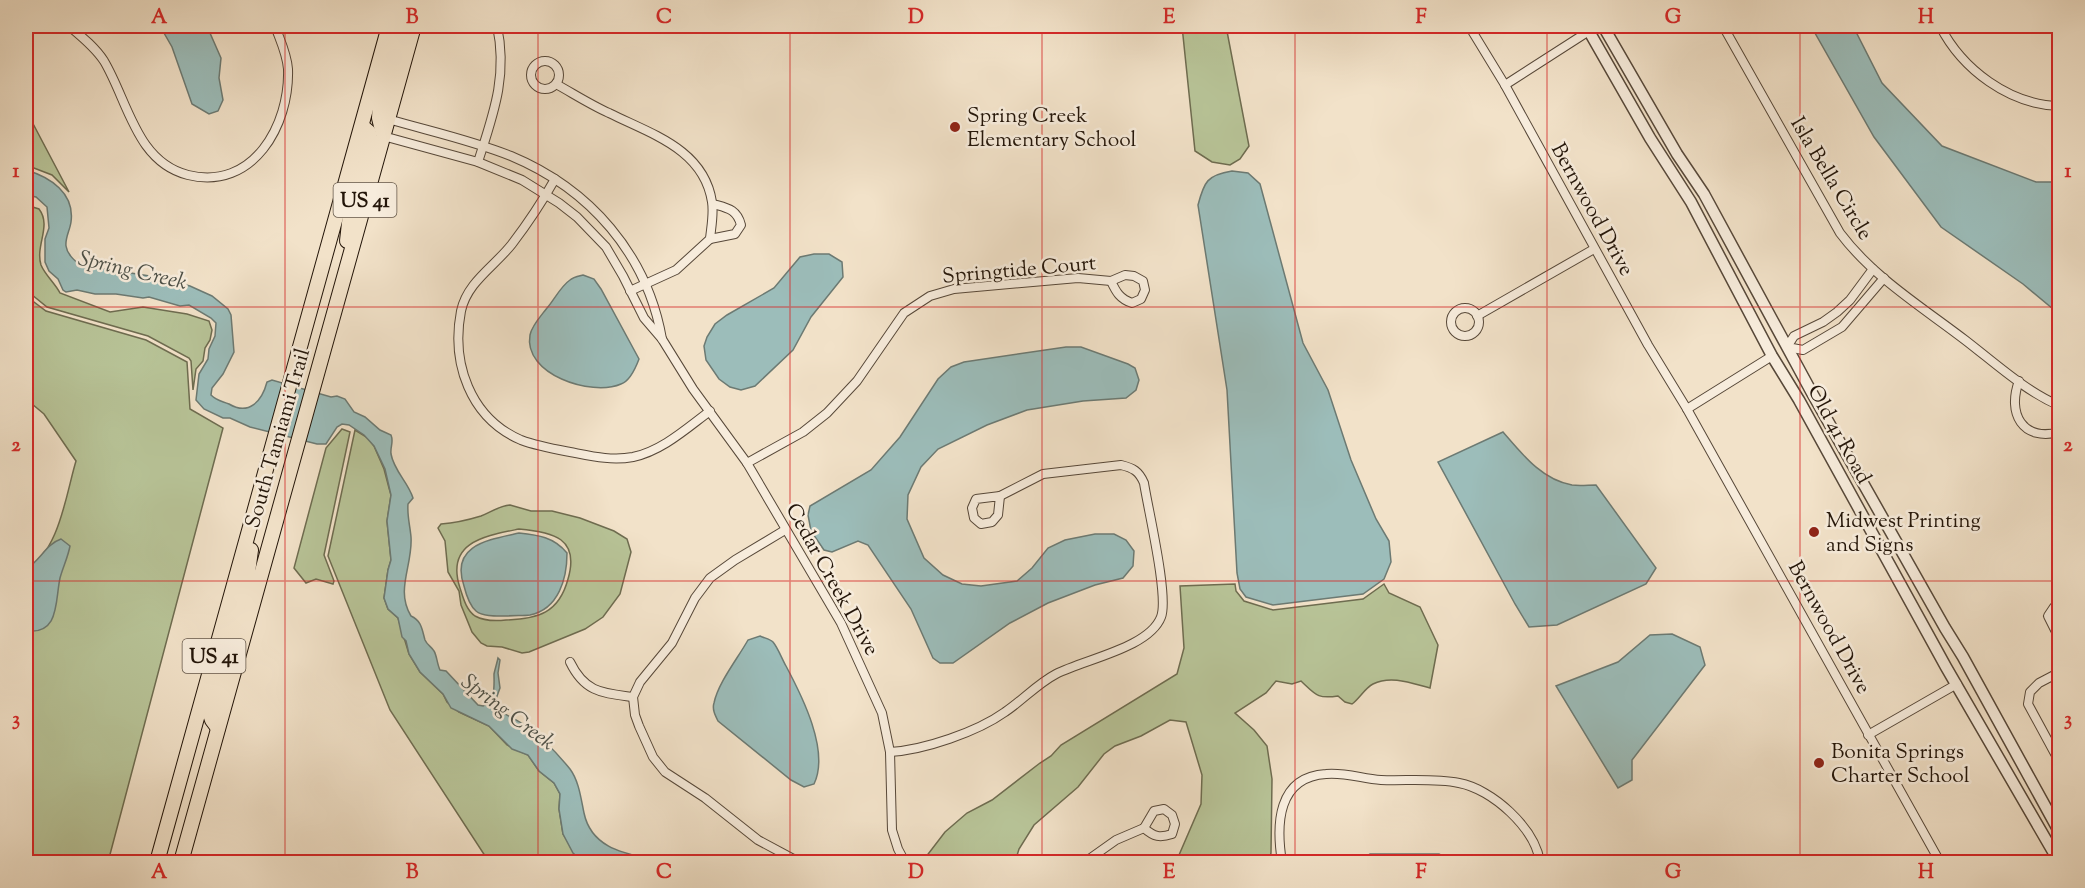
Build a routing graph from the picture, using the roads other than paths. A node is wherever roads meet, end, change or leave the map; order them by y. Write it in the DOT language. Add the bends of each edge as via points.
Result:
graph roads {
  1 [pos="69,26"];
  2 [pos="275,26"];
  3 [pos="389,26"];
  4 [pos="402,26"];
  5 [pos="414,26"];
  6 [pos="497,26"];
  7 [pos="1469,26"];
  8 [pos="1604,26"];
  9 [pos="1723,26"];
  10 [pos="1940,26"];
  11 [pos="1591,27"];
  12 [pos="556,84"];
  13 [pos="1505,85"];
  14 [pos="2060,106"];
  15 [pos="388,119"];
  16 [pos="362,126"];
  17 [pos="383,136"];
  18 [pos="483,146"];
  19 [pos="478,162"];
  20 [pos="555,179"];
  21 [pos="546,194"];
  22 [pos="713,204"];
  23 [pos="710,239"];
  24 [pos="1594,249"];
  25 [pos="1873,269"];
  26 [pos="345,273"];
  27 [pos="1884,278"];
  28 [pos="1111,281"];
  29 [pos="646,285"];
  30 [pos="630,291"];
  31 [pos="1477,316"];
  32 [pos="662,339"];
  33 [pos="1787,347"];
  34 [pos="1772,356"];
  35 [pos="2019,381"];
  36 [pos="2060,406"];
  37 [pos="1687,410"];
  38 [pos="710,411"];
  39 [pos="2060,432"];
  40 [pos="747,463"];
  41 [pos="1000,496"];
  42 [pos="257,503"];
  43 [pos="785,530"];
  44 [pos="2060,605"];
  45 [pos="2060,640"];
  46 [pos="570,662"];
  47 [pos="2060,672"];
  48 [pos="1972,675"];
  49 [pos="1957,684"];
  50 [pos="633,697"];
  51 [pos="218,728"];
  52 [pos="1868,735"];
  53 [pos="890,752"];
  54 [pos="2060,763"];
  55 [pos="1144,828"];
  56 [pos="2060,833"];
  57 [pos="157,862"];
  58 [pos="181,862"];
  59 [pos="799,862"];
  60 [pos="901,862"];
  61 [pos="1085,862"];
  62 [pos="1282,862"];
  63 [pos="1540,862"];
  64 [pos="1940,862"];
  65 [pos="2059,862"];
  1 -- 2 [label="street" via="102,59 137,130 158,160 178,172 210,177 248,164 271,140 288,77 286,56"];
  3 -- 16 [label="main road, South Tamiami Trail / US 41"];
  4 -- 17 [label="main road" via="380,102"];
  5 -- 15 [label="main road, South Tamiami Trail / US 41"];
  6 -- 18 [label="street" via="501,76"];
  7 -- 13 [label="street, Bernwood Drive"];
  8 -- 33 [label="street, Old 41 Road" via="1704,194"];
  9 -- 25 [label="street, Isla Bella Circle" via="1840,232"];
  10 -- 14 [label="street" via="1969,66 1991,82 2015,96"];
  11 -- 13 [label="street"];
  11 -- 34 [label="street, Old 41 Road" via="1650,138 1691,202"];
  12 -- 22 [label="street" via="683,151 704,176"];
  13 -- 24 [label="street, Bernwood Drive"];
  15 -- 17 [label="main road, South Tamiami Trail / US 41"];
  15 -- 18 [label="street, Cedar Creek Drive"];
  16 -- 26 [label="main road" via="369,132 369,140 350,214"];
  16 -- 42 [label="main road, South Tamiami Trail / US 41"];
  17 -- 19 [label="street, Cedar Creek Drive"];
  17 -- 26 [label="main road, South Tamiami Trail / US 41"];
  18 -- 19 [label="street"];
  18 -- 20 [label="street, Cedar Creek Drive"];
  19 -- 21 [label="street, Cedar Creek Drive"];
  20 -- 21 [label="street"];
  20 -- 29 [label="street, Cedar Creek Drive" via="611,227 636,262"];
  21 -- 30 [label="street, Cedar Creek Drive" via="592,232 612,256"];
  21 -- 38 [label="street" via="512,244 465,298 458,333 459,357 464,380 474,399 495,422 522,440 609,459 634,457 655,449"];
  22 -- 23 [label="street"];
  22 -- 23 [label="street" via="731,209 741,225 735,234"];
  23 -- 29 [label="street" via="676,270"];
  24 -- 31 [label="street"];
  24 -- 37 [label="street, Bernwood Drive"];
  25 -- 27 [label="street, Isla Bella Circle"];
  25 -- 33 [label="street" via="1837,312 1794,336"];
  26 -- 51 [label="main road, South Tamiami Trail / US 41"];
  27 -- 33 [label="street" via="1842,327 1803,350"];
  27 -- 35 [label="street, Isla Bella Circle"];
  28 -- 40 [label="street, Springtide Court" via="1078,278 954,290 930,296 904,313 857,381 827,413 803,432"];
  29 -- 30 [label="street"];
  29 -- 32 [label="street, Cedar Creek Drive"];
  30 -- 32 [label="street, Cedar Creek Drive" via="644,318"];
  32 -- 38 [label="street, Cedar Creek Drive"];
  33 -- 34 [label="street"];
  33 -- 48 [label="street, Old 41 Road"];
  34 -- 37 [label="street"];
  34 -- 49 [label="street, Old 41 Road"];
  35 -- 36 [label="street, Isla Bella Circle"];
  35 -- 39 [label="street" via="2014,406 2021,423 2043,434"];
  37 -- 52 [label="street, Bernwood Drive"];
  38 -- 40 [label="street, Cedar Creek Drive"];
  40 -- 43 [label="street, Cedar Creek Drive"];
  41 -- 53 [label="street" via="1053,471 1131,467 1144,483 1164,596 1162,615 1144,639 1055,674 984,724 916,749"];
  42 -- 51 [label="main road" via="247,580 210,714"];
  42 -- 57 [label="main road, South Tamiami Trail / US 41"];
  43 -- 50 [label="street" via="710,578 672,643 640,682"];
  43 -- 53 [label="street, Cedar Creek Drive" via="841,623 878,702"];
  44 -- 45 [label="street" via="2048,616"];
  46 -- 50 [label="street" via="575,673 601,693"];
  47 -- 54 [label="street" via="2030,692 2028,704"];
  48 -- 49 [label="street"];
  48 -- 56 [label="street, Old 41 Road"];
  49 -- 52 [label="street"];
  49 -- 65 [label="street, Old 41 Road"];
  50 -- 59 [label="street" via="639,726 653,757 665,772 758,840"];
  51 -- 58 [label="main road, South Tamiami Trail / US 41"];
  52 -- 64 [label="street, Bernwood Drive"];
  53 -- 60 [label="street, Cedar Creek Drive" via="891,819"];
  55 -- 61 [label="street" via="1116,840"];
  62 -- 63 [label="street" via="1279,823 1283,803 1297,786 1325,774 1468,785 1521,822 1533,839"];
}
